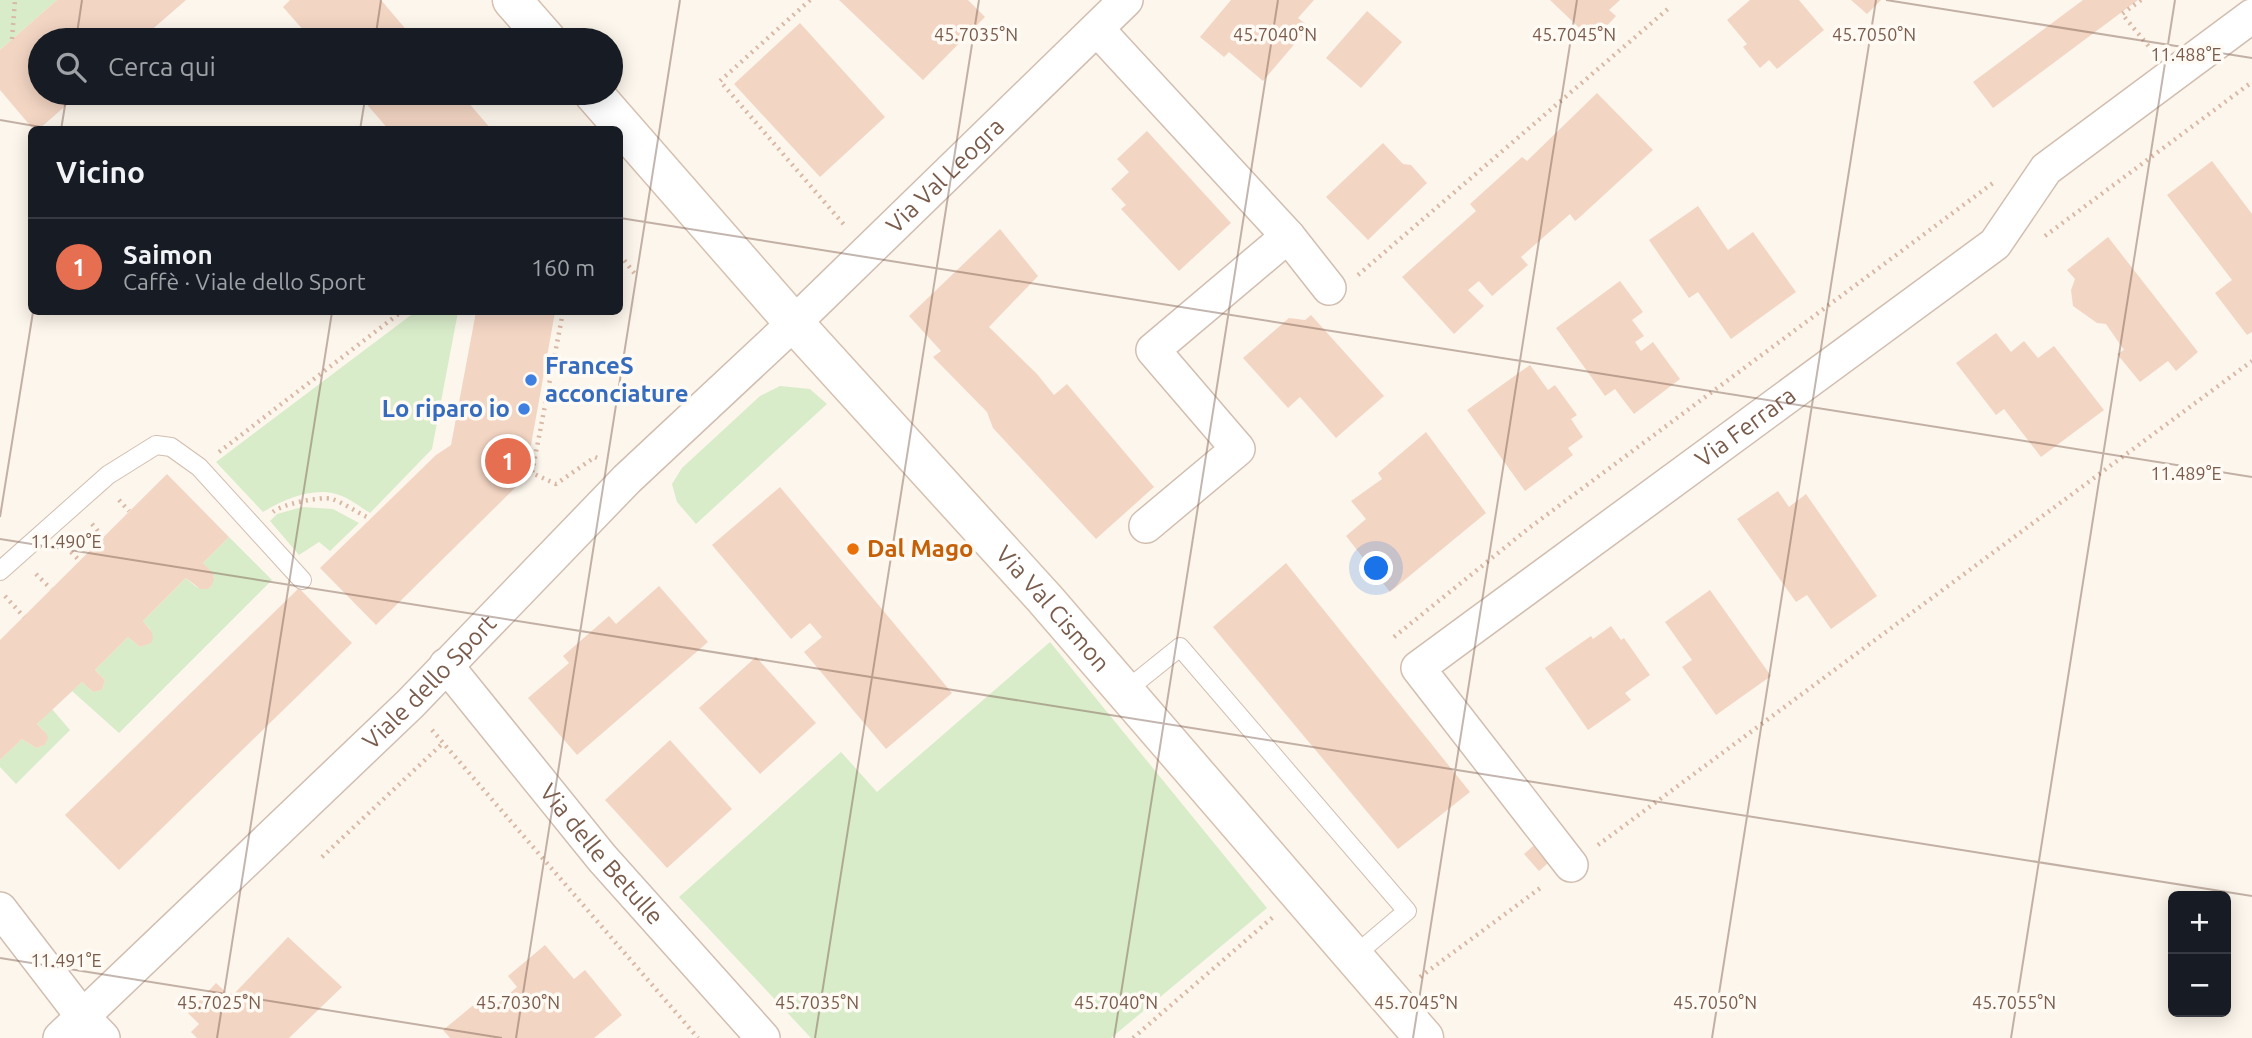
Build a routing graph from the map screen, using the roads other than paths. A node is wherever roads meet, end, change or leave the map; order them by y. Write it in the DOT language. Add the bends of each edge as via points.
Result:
graph roads {
  1 [pos="512,0"];
  2 [pos="1126,0"];
  3 [pos="2252,16"];
  4 [pos="536,28"];
  5 [pos="1097,29"];
  6 [pos="603,105"];
  7 [pos="622,126"];
  8 [pos="623,127"];
  9 [pos="1288,236"];
  10 [pos="1329,288"];
  11 [pos="794,323"];
  12 [pos="1146,526"];
  13 [pos="0,571"];
  14 [pos="302,580"];
  15 [pos="446,665"];
  16 [pos="1124,692"];
  17 [pos="1571,865"];
  18 [pos="0,909"];
  19 [pos="1354,956"];
  20 [pos="82,1031"];
  21 [pos="762,1038"];
  22 [pos="1424,1038"];
  1 -- 4 [label="main road"];
  2 -- 5 [label="street, Via Val Leogra"];
  3 -- 17 [label="street, Via Ferrara" via="2046,169 1996,244 1418,668"];
  5 -- 9 [label="street"];
  5 -- 11 [label="street, Via Val Leogra"];
  6 -- 7 [label="main road, Via Val Cismon"];
  8 -- 11 [label="main road, Via Val Cismon"];
  9 -- 10 [label="street"];
  9 -- 12 [label="street" via="1153,350 1238,449"];
  11 -- 15 [label="street, Viale dello Sport" via="627,480"];
  11 -- 16 [label="main road, Via Val Cismon" via="1045,598"];
  13 -- 14 [label="lane" via="108,475 156,445 171,447 199,467"];
  15 -- 20 [label="street, Viale dello Sport"];
  15 -- 21 [label="street, Via delle Betulle" via="602,858"];
  16 -- 19 [label="main road, Via Val Cismon"];
  16 -- 19 [label="lane" via="1180,647 1407,911"];
  18 -- 20 [label="street"];
  19 -- 22 [label="main road, Via Val Cismon"];
}
